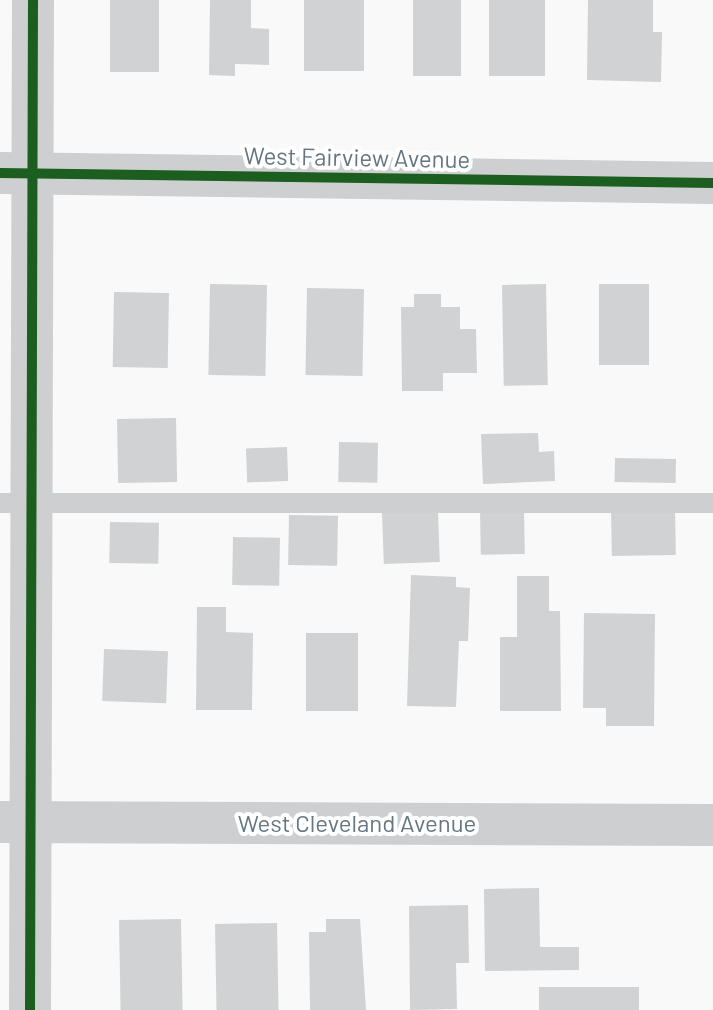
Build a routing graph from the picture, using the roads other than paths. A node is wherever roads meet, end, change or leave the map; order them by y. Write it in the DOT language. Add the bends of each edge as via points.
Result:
graph roads {
  1 [pos="33,0"];
  2 [pos="16,173"];
  3 [pos="713,183"];
  4 [pos="16,503"];
  5 [pos="713,503"];
  6 [pos="15,822"];
  7 [pos="713,825"];
  8 [pos="30,1010"];
  1 -- 2 [label="street"];
  2 -- 3 [label="street, West Fairview Avenue"];
  2 -- 4 [label="street"];
  4 -- 5 [label="lane"];
  4 -- 6 [label="street"];
  6 -- 7 [label="street, West Cleveland Avenue"];
  6 -- 8 [label="street"];
}
